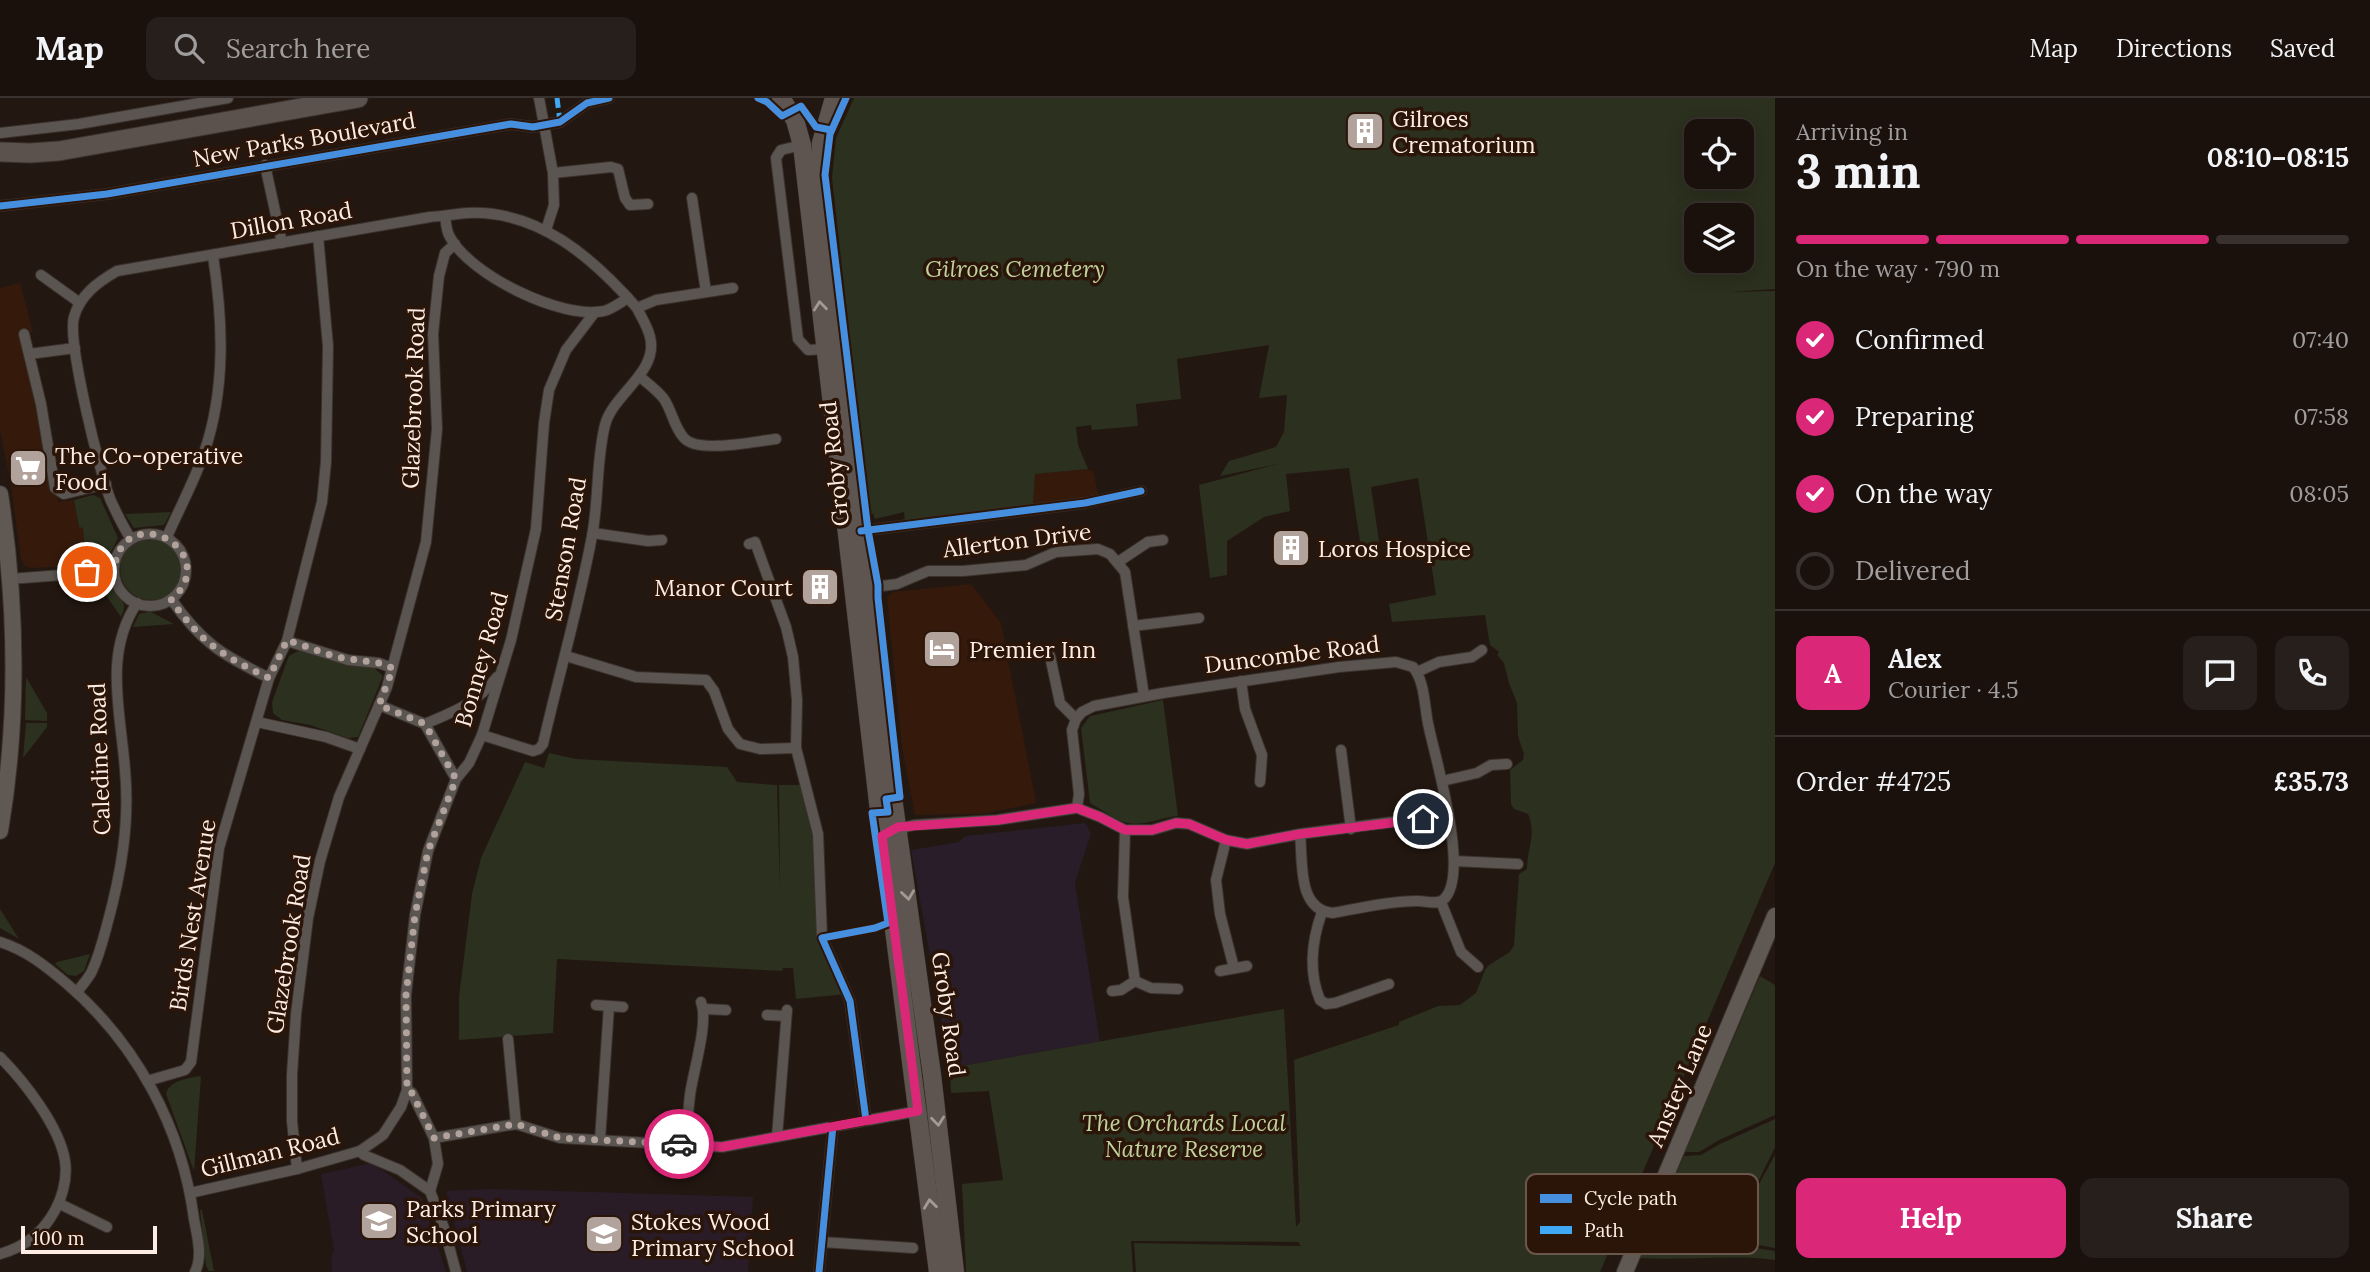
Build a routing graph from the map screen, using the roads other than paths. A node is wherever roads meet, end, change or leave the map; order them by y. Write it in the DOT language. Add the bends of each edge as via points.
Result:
graph roads {
  1 [pos="228,98"];
  2 [pos="358,98"];
  3 [pos="539,98"];
  4 [pos="608,98"];
  5 [pos="781,98"];
  6 [pos="834,98"];
  7 [pos="543,125"];
  8 [pos="0,133"];
  9 [pos="802,145"];
  10 [pos="0,152"];
  11 [pos="30,153"];
  12 [pos="0,160"];
  13 [pos="265,165"];
  14 [pos="553,173"];
  15 [pos="692,198"];
  16 [pos="648,204"];
  17 [pos="0,206"];
  18 [pos="445,216"];
  19 [pos="545,230"];
  20 [pos="318,236"];
  21 [pos="282,243"];
  22 [pos="455,244"];
  23 [pos="213,256"];
  24 [pos="41,275"];
  25 [pos="733,288"];
  26 [pos="706,292"];
  27 [pos="628,298"];
  28 [pos="80,303"];
  29 [pos="637,308"];
  30 [pos="595,312"];
  31 [pos="24,334"];
  32 [pos="75,348"];
  33 [pos="825,349"];
  34 [pos="29,354"];
  35 [pos="639,376"];
  36 [pos="776,439"];
  37 [pos="106,484"];
  38 [pos="1141,491"];
  39 [pos="0,494"];
  40 [pos="860,531"];
  41 [pos="593,533"];
  42 [pos="167,537"];
  43 [pos="131,539"];
  44 [pos="663,540"];
  45 [pos="1163,540"];
  46 [pos="749,544"];
  47 [pos="1118,562"];
  48 [pos="114,571"];
  49 [pos="10,579"];
  50 [pos="867,588"];
  51 [pos="171,600"];
  52 [pos="137,603"];
  53 [pos="1199,618"];
  54 [pos="1133,626"];
  55 [pos="287,640"];
  56 [pos="1482,650"];
  57 [pos="566,656"];
  58 [pos="1050,656"];
  59 [pos="393,668"];
  60 [pos="502,672"];
  61 [pos="1417,672"];
  62 [pos="269,678"];
  63 [pos="1241,681"];
  64 [pos="1144,696"];
  65 [pos="379,705"];
  66 [pos="1076,719"];
  67 [pos="257,722"];
  68 [pos="425,724"];
  69 [pos="482,735"];
  70 [pos="796,748"];
  71 [pos="360,749"];
  72 [pos="1341,750"];
  73 [pos="1507,764"];
  74 [pos="456,779"];
  75 [pos="1442,781"];
  76 [pos="1260,782"];
  77 [pos="1077,808"];
  78 [pos="1447,816"];
  79 [pos="1351,829"];
  80 [pos="1125,830"];
  81 [pos="0,831"];
  82 [pos="890,832"];
  83 [pos="1300,834"];
  84 [pos="1226,840"];
  85 [pos="1454,861"];
  86 [pos="1518,864"];
  87 [pos="1441,902"];
  88 [pos="1322,912"];
  89 [pos="1775,916"];
  90 [pos="0,942"];
  91 [pos="1247,966"];
  92 [pos="1478,967"];
  93 [pos="1234,968"];
  94 [pos="1220,971"];
  95 [pos="1135,981"];
  96 [pos="1389,984"];
  97 [pos="1178,989"];
  98 [pos="77,992"];
  99 [pos="1112,992"];
  100 [pos="596,1005"];
  101 [pos="609,1006"];
  102 [pos="623,1007"];
  103 [pos="726,1010"];
  104 [pos="767,1015"];
  105 [pos="508,1039"];
  106 [pos="0,1057"];
  107 [pos="147,1081"];
  108 [pos="407,1090"];
  109 [pos="918,1111"];
  110 [pos="866,1120"];
  111 [pos="516,1124"];
  112 [pos="833,1126"];
  113 [pos="777,1137"];
  114 [pos="434,1138"];
  115 [pos="600,1140"];
  116 [pos="686,1145"];
  117 [pos="360,1151"];
  118 [pos="297,1169"];
  119 [pos="1666,1174"];
  120 [pos="430,1191"];
  121 [pos="190,1193"];
  122 [pos="60,1204"];
  123 [pos="107,1227"];
  124 [pos="822,1242"];
  125 [pos="913,1248"];
  126 [pos="0,1254"];
  127 [pos="1633,1254"];
  128 [pos="195,1272"];
  129 [pos="456,1272"];
  130 [pos="819,1272"];
  131 [pos="938,1272"];
  132 [pos="955,1272"];
  133 [pos="1625,1272"];
  1 -- 8 [label="street"];
  2 -- 11 [label="highway"];
  3 -- 7 [label="street"];
  4 -- 7 [label="street, New Parks Boulevard"];
  5 -- 9 [label="main road, Groby Road" via="795,120"];
  6 -- 40 [label="main road, Groby Road" via="821,143 819,188"];
  7 -- 13 [label="street, New Parks Boulevard" via="511,124"];
  7 -- 14 [label="street"];
  33 -- 9 [label="main road, Groby Road, one-way"];
  9 -- 33 [label="street" via="781,150 776,158 798,339 808,350"];
  10 -- 11 [label="highway"];
  11 -- 12 [label="highway"];
  13 -- 17 [label="street, New Parks Boulevard" via="107,194"];
  13 -- 21 [label="street"];
  14 -- 16 [label="street" via="618,169 630,205"];
  14 -- 19 [label="street" via="554,205"];
  15 -- 26 [label="street"];
  18 -- 19 [label="street, Dillon Road" via="470,213 516,219"];
  18 -- 20 [label="street, Dillon Road"];
  18 -- 22 [label="street"];
  19 -- 27 [label="street, Dillon Road" via="573,247"];
  20 -- 21 [label="street, Dillon Road"];
  20 -- 55 [label="street, Birds Nest Avenue" via="328,346 326,462 322,502"];
  21 -- 23 [label="street, Dillon Road"];
  22 -- 30 [label="street" via="482,271 510,288 583,313"];
  22 -- 59 [label="street, Glazebrook Road" via="444,253 433,334 437,429 426,542"];
  23 -- 28 [label="street, Dillon Road" via="117,271"];
  23 -- 42 [label="street" via="221,327 216,406 204,453"];
  24 -- 28 [label="street"];
  25 -- 26 [label="street"];
  26 -- 29 [label="street" via="656,300"];
  27 -- 29 [label="street, Dillon Road"];
  27 -- 30 [label="street"];
  28 -- 32 [label="street" via="73,319"];
  29 -- 35 [label="street, Stenson Road" via="651,339"];
  30 -- 60 [label="street, Bonney Road" via="566,350 549,390 536,529"];
  31 -- 34 [label="street"];
  32 -- 34 [label="street"];
  32 -- 37 [label="street"];
  33 -- 82 [label="main road, Groby Road"];
  34 -- 37 [label="street" via="55,488 64,494"];
  35 -- 36 [label="street" via="663,398 685,440 692,444"];
  35 -- 41 [label="street, Stenson Road" via="615,404 605,426"];
  37 -- 43 [label="street"];
  38 -- 40 [label="street" via="1085,503"];
  39 -- 49 [label="main road"];
  40 -- 50 [label="main road, Groby Road"];
  41 -- 44 [label="street"];
  41 -- 57 [label="street, Stenson Road"];
  42 -- 43 [label="street" via="149,533"];
  42 -- 51 [label="street" via="186,563 182,587"];
  43 -- 48 [label="street" via="118,553"];
  45 -- 47 [label="street" via="1148,542"];
  46 -- 70 [label="street" via="755,542 793,657"];
  47 -- 50 [label="street, Allerton Drive" via="1098,549 1056,552 1026,565 928,571 897,584"];
  47 -- 54 [label="street, Allerton Drive" via="1125,572"];
  48 -- 49 [label="street"];
  48 -- 52 [label="street" via="121,591"];
  49 -- 81 [label="main road" via="14,689"];
  50 -- 82 [label="main road, Groby Road"];
  51 -- 52 [label="street" via="151,606"];
  51 -- 62 [label="street" via="202,638 231,660"];
  52 -- 98 [label="street, Caledine Road" via="127,619 116,658 126,772 123,856 102,946 92,972"];
  53 -- 54 [label="street"];
  54 -- 64 [label="street, Allerton Drive"];
  55 -- 59 [label="street" via="336,657"];
  55 -- 62 [label="street, Birds Nest Avenue"];
  56 -- 61 [label="street"];
  57 -- 69 [label="street, Stenson Road" via="541,747 533,751"];
  57 -- 70 [label="street" via="636,677 706,680 728,729 740,744 760,749"];
  58 -- 66 [label="street" via="1060,703"];
  59 -- 65 [label="street, Glazebrook Road"];
  60 -- 68 [label="street" via="485,694"];
  60 -- 69 [label="street, Bonney Road"];
  61 -- 63 [label="street, Duncombe Road" via="1407,664 1390,662"];
  61 -- 75 [label="street"];
  62 -- 67 [label="street, Birds Nest Avenue"];
  63 -- 64 [label="street, Duncombe Road"];
  63 -- 76 [label="street" via="1245,709 1262,755"];
  64 -- 66 [label="street, Duncombe Road" via="1094,706"];
  65 -- 68 [label="street"];
  65 -- 71 [label="street, Glazebrook Road"];
  66 -- 77 [label="street" via="1072,741"];
  67 -- 71 [label="street"];
  67 -- 107 [label="street, Birds Nest Avenue" via="219,848 191,1062 185,1070"];
  68 -- 74 [label="street"];
  69 -- 74 [label="street, Bonney Road"];
  70 -- 110 [label="street" via="818,834 822,937 850,1000"];
  71 -- 118 [label="street, Glazebrook Road" via="339,797 308,918 292,1075"];
  72 -- 79 [label="street"];
  73 -- 75 [label="street"];
  74 -- 108 [label="street, Bonney Road" via="428,851 415,915 406,995"];
  75 -- 78 [label="street"];
  77 -- 80 [label="street"];
  77 -- 82 [label="street"];
  78 -- 79 [label="street"];
  78 -- 85 [label="street"];
  79 -- 83 [label="street"];
  80 -- 84 [label="street" via="1189,824"];
  80 -- 95 [label="street" via="1122,897"];
  82 -- 109 [label="main road, Groby Road"];
  82 -- 132 [label="main road, Groby Road, one-way" via="934,1088"];
  83 -- 84 [label="street" via="1247,844"];
  83 -- 88 [label="street" via="1306,892"];
  84 -- 93 [label="street" via="1216,880"];
  85 -- 86 [label="street"];
  85 -- 87 [label="street" via="1452,886"];
  87 -- 88 [label="street"];
  87 -- 92 [label="street" via="1461,952"];
  88 -- 96 [label="street" via="1313,941 1320,1000 1335,1003"];
  89 -- 119 [label="main road, Anstey Lane"];
  90 -- 98 [label="street" via="17,947"];
  91 -- 93 [label="street"];
  93 -- 94 [label="street"];
  95 -- 97 [label="street" via="1151,988"];
  95 -- 99 [label="street"];
  98 -- 107 [label="street" via="127,1049"];
  100 -- 101 [label="street"];
  101 -- 102 [label="street"];
  101 -- 115 [label="street"];
  103 -- 116 [label="street" via="702,1005"];
  104 -- 113 [label="street" via="786,1013"];
  105 -- 111 [label="street"];
  106 -- 122 [label="street" via="54,1128 65,1160"];
  107 -- 121 [label="street" via="173,1135"];
  108 -- 114 [label="street"];
  108 -- 117 [label="street, Gillman Road" via="383,1135"];
  109 -- 110 [label="street"];
  131 -- 109 [label="main road, Groby Road, one-way"];
  110 -- 112 [label="street"];
  111 -- 114 [label="street"];
  111 -- 115 [label="street" via="560,1138"];
  112 -- 113 [label="street"];
  112 -- 124 [label="street"];
  113 -- 116 [label="street" via="722,1147"];
  114 -- 120 [label="street" via="438,1164"];
  115 -- 116 [label="street"];
  117 -- 118 [label="street, Gillman Road"];
  117 -- 120 [label="street, Gillman Road"];
  118 -- 121 [label="street, Gillman Road"];
  120 -- 129 [label="street"];
  121 -- 128 [label="street" via="199,1252"];
  122 -- 123 [label="street"];
  122 -- 126 [label="street" via="28,1242"];
  124 -- 125 [label="street"];
  124 -- 130 [label="street"];
  127 -- 133 [label="main road, Anstey Lane"];
}
